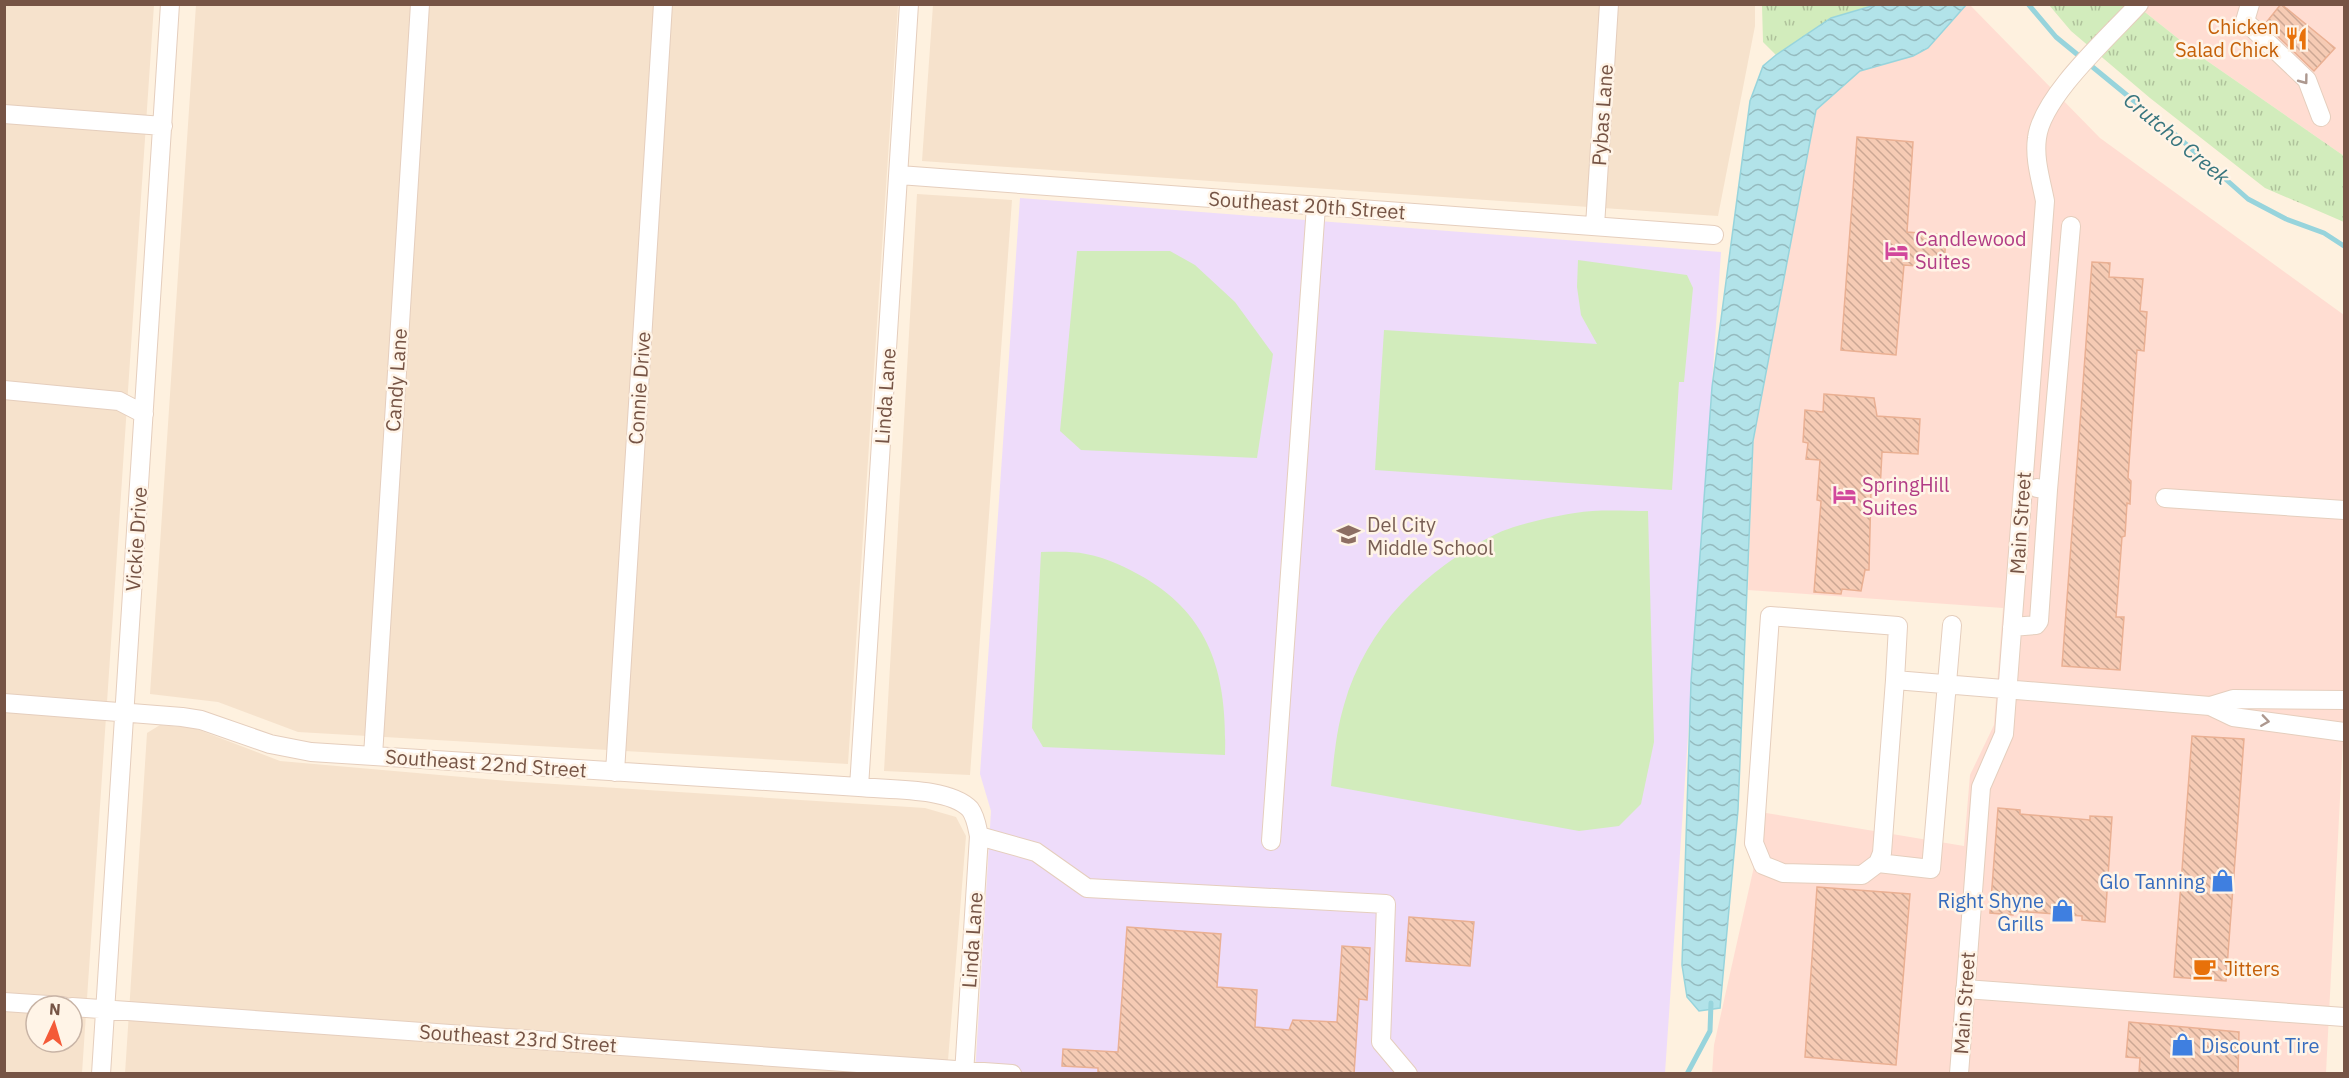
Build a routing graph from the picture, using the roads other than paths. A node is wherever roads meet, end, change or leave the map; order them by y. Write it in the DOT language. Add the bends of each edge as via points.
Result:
graph roads {
  1 [pos="170,4"];
  2 [pos="420,4"];
  3 [pos="663,4"];
  4 [pos="909,4"];
  5 [pos="1609,4"];
  6 [pos="2250,4"];
  7 [pos="2138,5"];
  8 [pos="4,114"];
  9 [pos="2321,117"];
  10 [pos="163,126"];
  11 [pos="899,176"];
  12 [pos="1316,206"];
  13 [pos="1595,226"];
  14 [pos="2071,226"];
  15 [pos="1714,235"];
  16 [pos="4,390"];
  17 [pos="144,414"];
  18 [pos="2023,487"];
  19 [pos="2048,490"];
  20 [pos="2165,498"];
  21 [pos="2344,510"];
  22 [pos="1952,625"];
  23 [pos="2012,627"];
  24 [pos="1895,680"];
  25 [pos="1947,685"];
  26 [pos="2007,690"];
  27 [pos="2344,700"];
  28 [pos="4,702"];
  29 [pos="2210,706"];
  30 [pos="125,711"];
  31 [pos="2344,732"];
  32 [pos="372,756"];
  33 [pos="615,772"];
  34 [pos="859,787"];
  35 [pos="969,809"];
  36 [pos="979,836"];
  37 [pos="1271,841"];
  38 [pos="1878,863"];
  39 [pos="1965,989"];
  40 [pos="4,1002"];
  41 [pos="24,1003"];
  42 [pos="84,1008"];
  43 [pos="105,1009"];
  44 [pos="2344,1017"];
  45 [pos="964,1072"];
  46 [pos="101,1074"];
  47 [pos="1011,1074"];
  48 [pos="1408,1074"];
  49 [pos="1959,1074"];
  1 -- 10 [label="street, Vickie Drive"];
  2 -- 32 [label="street, Candy Lane"];
  3 -- 33 [label="street, Connie Drive"];
  4 -- 11 [label="street, Linda Lane"];
  5 -- 13 [label="street, Pybas Lane"];
  6 -- 9 [label="street, one-way" via="2245,21 2307,80"];
  7 -- 18 [label="street, Main Street" via="2056,95 2043,115 2037,136 2036,156 2045,201"];
  8 -- 10 [label="street"];
  10 -- 17 [label="street, Vickie Drive"];
  11 -- 12 [label="street, Southeast 20th Street"];
  11 -- 34 [label="street, Linda Lane"];
  12 -- 13 [label="street, Southeast 20th Street"];
  12 -- 37 [label="street"];
  13 -- 15 [label="street, Southeast 20th Street"];
  14 -- 19 [label="street"];
  16 -- 17 [label="street" via="119,401"];
  17 -- 30 [label="street, Vickie Drive"];
  18 -- 19 [label="street"];
  18 -- 23 [label="street, Main Street"];
  19 -- 23 [label="street" via="2039,621 2036,625"];
  20 -- 21 [label="street"];
  22 -- 25 [label="street"];
  23 -- 26 [label="street, Main Street"];
  24 -- 25 [label="street"];
  24 -- 38 [label="street" via="1882,853"];
  24 -- 38 [label="street" via="1898,626 1770,616 1754,843 1762,865 1782,873 1862,875"];
  25 -- 26 [label="street"];
  25 -- 38 [label="street" via="1931,869"];
  26 -- 29 [label="street"];
  26 -- 39 [label="street, Main Street" via="2004,734 1981,787"];
  27 -- 29 [label="street" via="2233,699"];
  28 -- 30 [label="street, Southeast 22nd Street"];
  29 -- 31 [label="street, one-way" via="2233,717"];
  30 -- 32 [label="street, Southeast 22nd Street" via="201,720 270,744 312,752"];
  30 -- 43 [label="street, Vickie Drive"];
  32 -- 33 [label="street, Southeast 22nd Street"];
  33 -- 34 [label="street, Southeast 22nd Street"];
  34 -- 35 [label="street, Southeast 22nd Street" via="934,793"];
  35 -- 36 [label="street, Linda Lane"];
  36 -- 45 [label="street, Linda Lane"];
  36 -- 48 [label="street" via="1036,852 1087,888 1386,904 1381,1042"];
  39 -- 44 [label="street"];
  39 -- 49 [label="street, Main Street"];
  40 -- 41 [label="street"];
  42 -- 43 [label="street, Southeast 23rd Street"];
  43 -- 45 [label="street, Southeast 23rd Street"];
  43 -- 46 [label="street, Vickie Drive"];
  45 -- 47 [label="street, Southeast 23rd Street"];
}
